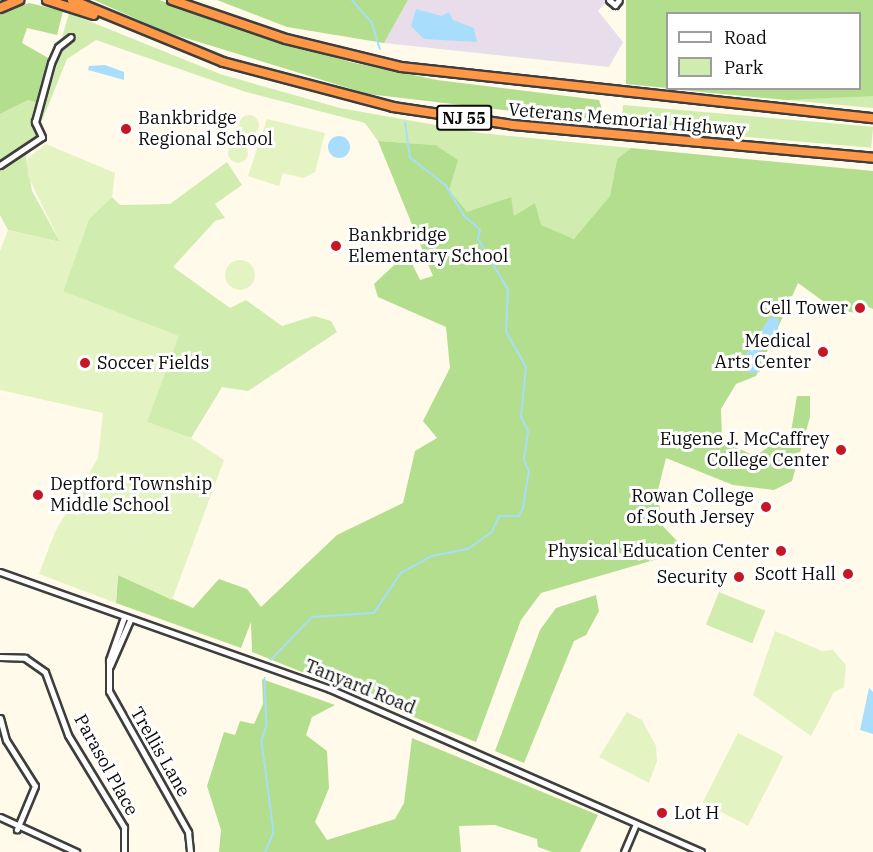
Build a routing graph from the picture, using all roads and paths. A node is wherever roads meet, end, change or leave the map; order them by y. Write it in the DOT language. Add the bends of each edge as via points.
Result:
graph roads {
  1 [pos="19,0"];
  2 [pos="46,0"];
  3 [pos="72,0"];
  4 [pos="172,0"];
  5 [pos="609,0"];
  6 [pos="619,0"];
  7 [pos="0,8"];
  8 [pos="107,17"];
  9 [pos="71,36"];
  10 [pos="873,117"];
  11 [pos="873,158"];
  12 [pos="0,165"];
  13 [pos="0,572"];
  14 [pos="127,619"];
  15 [pos="0,657"];
  16 [pos="0,718"];
  17 [pos="0,817"];
  18 [pos="636,824"];
  19 [pos="17,829"];
  20 [pos="76,852"];
  21 [pos="124,852"];
  22 [pos="190,852"];
  23 [pos="624,852"];
  24 [pos="701,852"];
  1 -- 7 [label="highway"];
  2 -- 8 [label="highway"];
  3 -- 8 [label="highway, Veterans Memorial Highway / NJ 55"];
  4 -- 10 [label="highway, Veterans Memorial Highway / NJ 55" via="311,46 405,68"];
  5 -- 6 [label="street" via="615,5"];
  8 -- 11 [label="highway, Veterans Memorial Highway / NJ 55" via="222,62 393,107 513,125"];
  9 -- 12 [label="street" via="57,47 51,63 35,122 42,136"];
  13 -- 14 [label="street, Tanyard Road"];
  14 -- 18 [label="street, Tanyard Road" via="340,693"];
  14 -- 22 [label="street, Trellis Lane" via="110,666 114,702 188,832"];
  15 -- 21 [label="street, Parasol Place" via="25,658 45,672 68,735 124,827"];
  16 -- 19 [label="street" via="6,741 35,786"];
  17 -- 19 [label="street"];
  18 -- 23 [label="street"];
  18 -- 24 [label="street, Tanyard Road"];
  19 -- 20 [label="street"];
}
